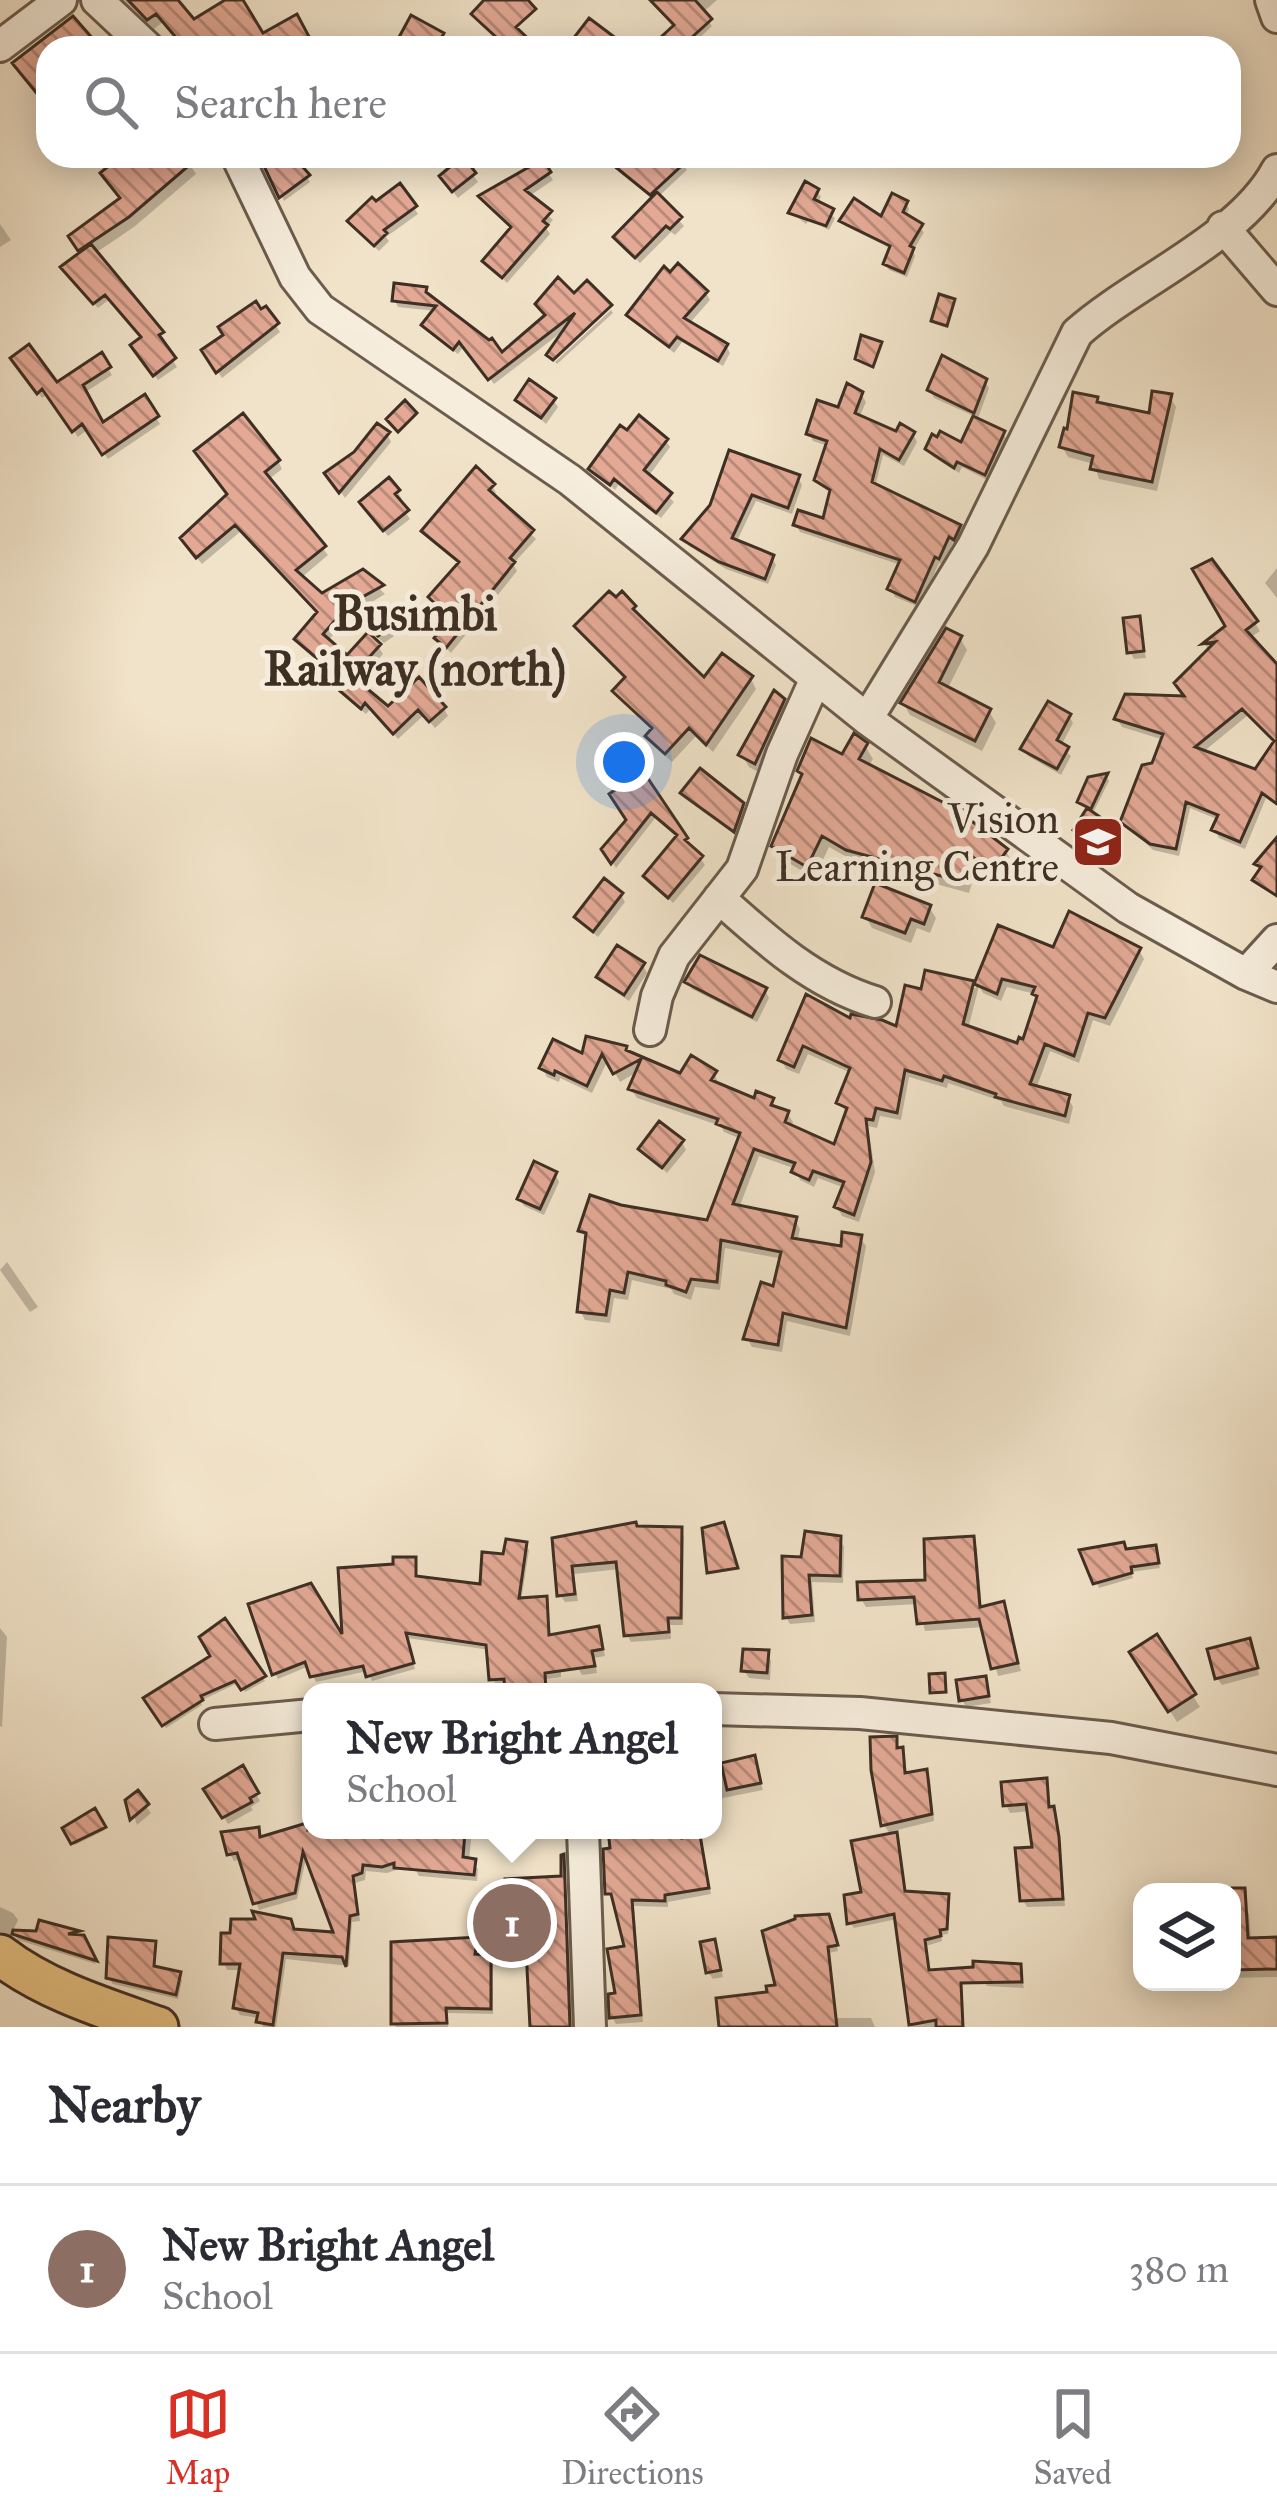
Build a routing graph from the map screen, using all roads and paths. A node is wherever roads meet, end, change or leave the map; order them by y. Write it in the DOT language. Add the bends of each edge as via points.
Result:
graph roads {
  1 [pos="61,0"];
  2 [pos="97,0"];
  3 [pos="1271,0"];
  4 [pos="1277,16"];
  5 [pos="135,36"];
  6 [pos="0,46"];
  7 [pos="242,168"];
  8 [pos="1277,170"];
  9 [pos="1223,227"];
  10 [pos="1277,290"];
  11 [pos="816,678"];
  12 [pos="868,719"];
  13 [pos="719,898"];
  14 [pos="1277,940"];
  15 [pos="1246,974"];
  16 [pos="1277,987"];
  17 [pos="874,1002"];
  18 [pos="650,1030"];
  19 [pos="722,1709"];
  20 [pos="302,1715"];
  21 [pos="215,1724"];
  22 [pos="1277,1770"];
  23 [pos="583,1839"];
  24 [pos="0,1955"];
  25 [pos="158,2027"];
  26 [pos="590,2027"];
  1 -- 6 [label="street"];
  2 -- 5 [label="street"];
  3 -- 4 [label="street"];
  7 -- 11 [label="street" via="295,277 320,309 570,480"];
  8 -- 9 [label="street"];
  9 -- 10 [label="street"];
  9 -- 12 [label="street" via="1077,333 973,546"];
  11 -- 12 [label="street"];
  11 -- 13 [label="street" via="742,869"];
  12 -- 15 [label="street" via="1128,908"];
  13 -- 17 [label="street" via="834,989"];
  13 -- 18 [label="street" via="674,956"];
  14 -- 15 [label="street"];
  15 -- 16 [label="street"];
  19 -- 22 [label="street" via="860,1713 1111,1738"];
  20 -- 21 [label="street"];
  23 -- 26 [label="street"];
  24 -- 25 [label="main road"];
}
